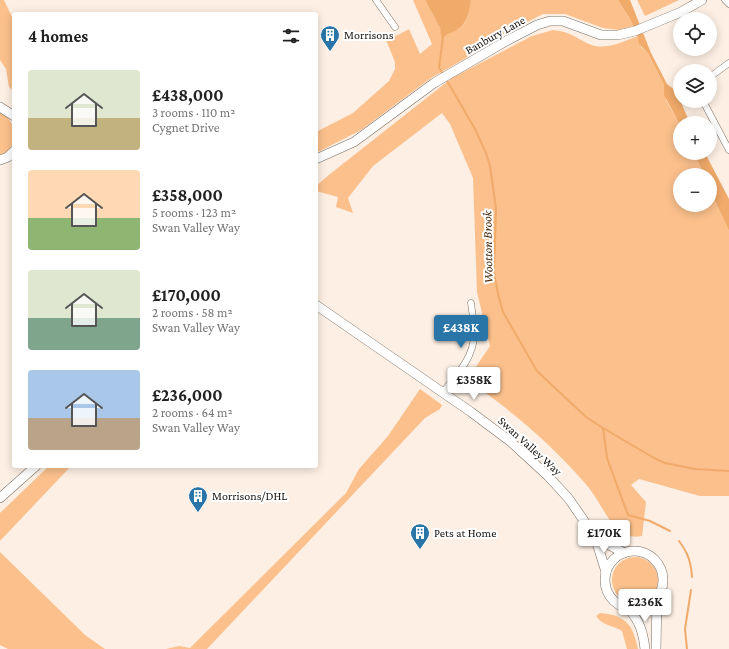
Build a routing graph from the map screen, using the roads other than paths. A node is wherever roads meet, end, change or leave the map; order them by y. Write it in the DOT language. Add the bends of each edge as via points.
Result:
graph roads {
  1 [pos="376,0"];
  2 [pos="702,0"];
  3 [pos="725,0"];
  4 [pos="729,4"];
  5 [pos="395,27"];
  6 [pos="729,63"];
  7 [pos="717,72"];
  8 [pos="0,107"];
  9 [pos="707,108"];
  10 [pos="12,115"];
  11 [pos="729,150"];
  12 [pos="12,153"];
  13 [pos="318,158"];
  14 [pos="1,160"];
  15 [pos="471,303"];
  16 [pos="318,306"];
  17 [pos="473,320"];
  18 [pos="461,321"];
  19 [pos="443,392"];
  20 [pos="34,468"];
  21 [pos="0,498"];
  22 [pos="595,537"];
  23 [pos="624,553"];
  24 [pos="606,572"];
  25 [pos="657,598"];
  26 [pos="629,609"];
  27 [pos="645,649"];
  28 [pos="656,649"];
  1 -- 5 [label="street"];
  2 -- 13 [label="street, Banbury Lane" via="681,12 635,31 609,36 570,22 546,22 508,40 434,83 365,135"];
  3 -- 4 [label="street"];
  6 -- 7 [label="street"];
  8 -- 10 [label="street"];
  9 -- 11 [label="street"];
  12 -- 14 [label="street"];
  15 -- 17 [label="street"];
  16 -- 19 [label="street, Swan Valley Way"];
  17 -- 18 [label="street"];
  17 -- 19 [label="street" via="472,345 463,366"];
  19 -- 22 [label="street, Swan Valley Way" via="511,442 548,476 569,499"];
  20 -- 21 [label="street"];
  22 -- 23 [label="street, Swan Valley Way"];
  22 -- 24 [label="street, Swan Valley Way"];
  23 -- 24 [label="street" via="611,562"];
  23 -- 25 [label="street" via="640,552 655,560 660,566 663,582"];
  24 -- 26 [label="street" via="605,586 608,593 619,605"];
  25 -- 26 [label="street" via="643,608"];
  25 -- 28 [label="street"];
  26 -- 27 [label="street" via="643,630"];
}
